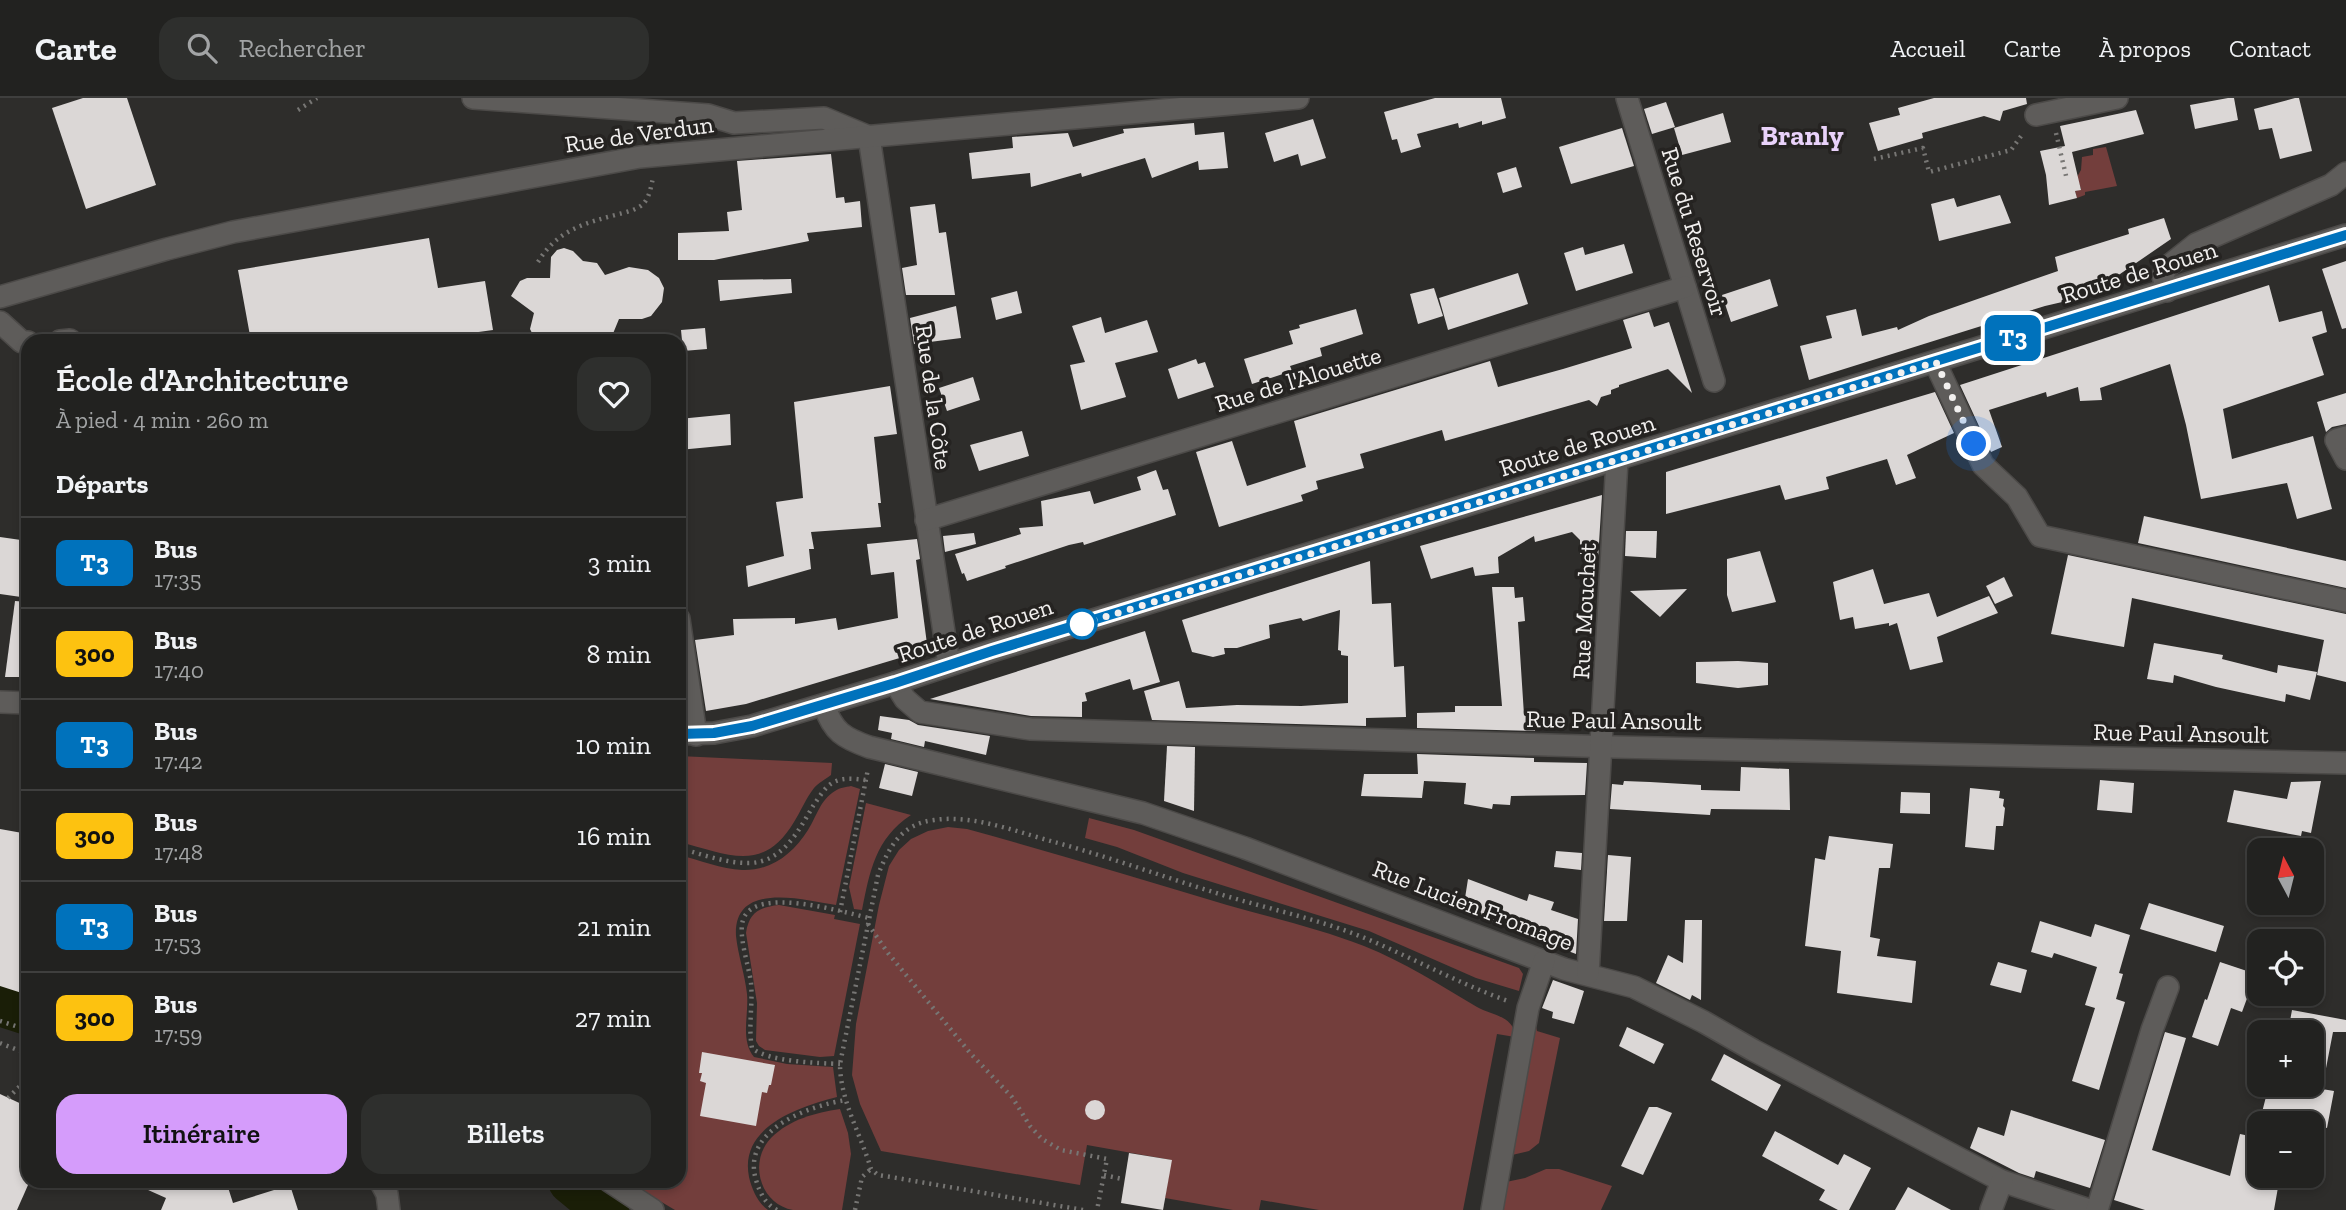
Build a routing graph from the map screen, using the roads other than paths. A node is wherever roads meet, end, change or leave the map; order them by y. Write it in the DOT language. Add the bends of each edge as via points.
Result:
graph roads {
  1 [pos="473,98"];
  2 [pos="1298,98"];
  3 [pos="1626,98"];
  4 [pos="2118,98"];
  5 [pos="2043,114"];
  6 [pos="734,123"];
  7 [pos="869,137"];
  8 [pos="738,147"];
  9 [pos="2341,185"];
  10 [pos="2346,235"];
  11 [pos="1685,287"];
  12 [pos="2167,291"];
  13 [pos="0,298"];
  14 [pos="0,322"];
  15 [pos="21,341"];
  16 [pos="1936,362"];
  17 [pos="1714,381"];
  18 [pos="2346,438"];
  19 [pos="2346,459"];
  20 [pos="1617,460"];
  21 [pos="926,520"];
  22 [pos="2346,601"];
  23 [pos="949,665"];
  24 [pos="895,683"];
  25 [pos="0,702"];
  26 [pos="21,703"];
  27 [pos="824,705"];
  28 [pos="686,709"];
  29 [pos="688,734"];
  30 [pos="1602,747"];
  31 [pos="2346,763"];
  32 [pos="1544,961"];
  33 [pos="1588,974"];
  34 [pos="2168,987"];
  35 [pos="2002,1181"];
  36 [pos="384,1188"];
  37 [pos="619,1188"];
  38 [pos="389,1210"];
  39 [pos="653,1210"];
  40 [pos="1492,1210"];
  41 [pos="1991,1210"];
  42 [pos="2089,1210"];
  43 [pos="2097,1210"];
  1 -- 6 [label="street" via="708,115"];
  2 -- 7 [label="street, Rue de Verdun"];
  3 -- 11 [label="street, Rue du Reservoir"];
  4 -- 5 [label="street"];
  6 -- 7 [label="street" via="824,118"];
  6 -- 8 [label="street"];
  7 -- 8 [label="street, Rue de Verdun"];
  7 -- 21 [label="street, Rue de la Côte"];
  8 -- 13 [label="street, Rue de Verdun" via="640,157 233,232"];
  9 -- 12 [label="street" via="2196,244 2166,268"];
  10 -- 12 [label="street, Route de Rouen"];
  11 -- 17 [label="street, Rue du Reservoir"];
  11 -- 21 [label="street, Rue de l'Alouette"];
  12 -- 16 [label="street, Route de Rouen"];
  14 -- 15 [label="street"];
  16 -- 20 [label="street, Route de Rouen"];
  16 -- 22 [label="street" via="1983,465 2017,497 2040,536"];
  18 -- 19 [label="street" via="2336,440"];
  20 -- 23 [label="street, Route de Rouen"];
  20 -- 30 [label="street, Rue Mouchet"];
  21 -- 23 [label="street, Rue de la Côte"];
  23 -- 24 [label="street, Route de Rouen"];
  24 -- 27 [label="street, Route de Rouen"];
  24 -- 30 [label="street, Rue Paul Ansoult" via="920,712 1030,729"];
  25 -- 26 [label="street"];
  27 -- 29 [label="street, Route de Rouen" via="732,731"];
  27 -- 32 [label="street, Rue Lucien Fromage" via="841,734 873,748 1143,813"];
  28 -- 29 [label="street"];
  30 -- 31 [label="street, Rue Paul Ansoult"];
  30 -- 33 [label="street, Rue Mouchet"];
  32 -- 33 [label="street, Rue Lucien Fromage"];
  32 -- 40 [label="street" via="1528,1008"];
  33 -- 35 [label="street, Rue Lucien Fromage" via="1658,998"];
  34 -- 43 [label="street"];
  35 -- 41 [label="street"];
  35 -- 42 [label="street, Rue Lucien Fromage"];
  36 -- 38 [label="street"];
  37 -- 39 [label="street"];
}
